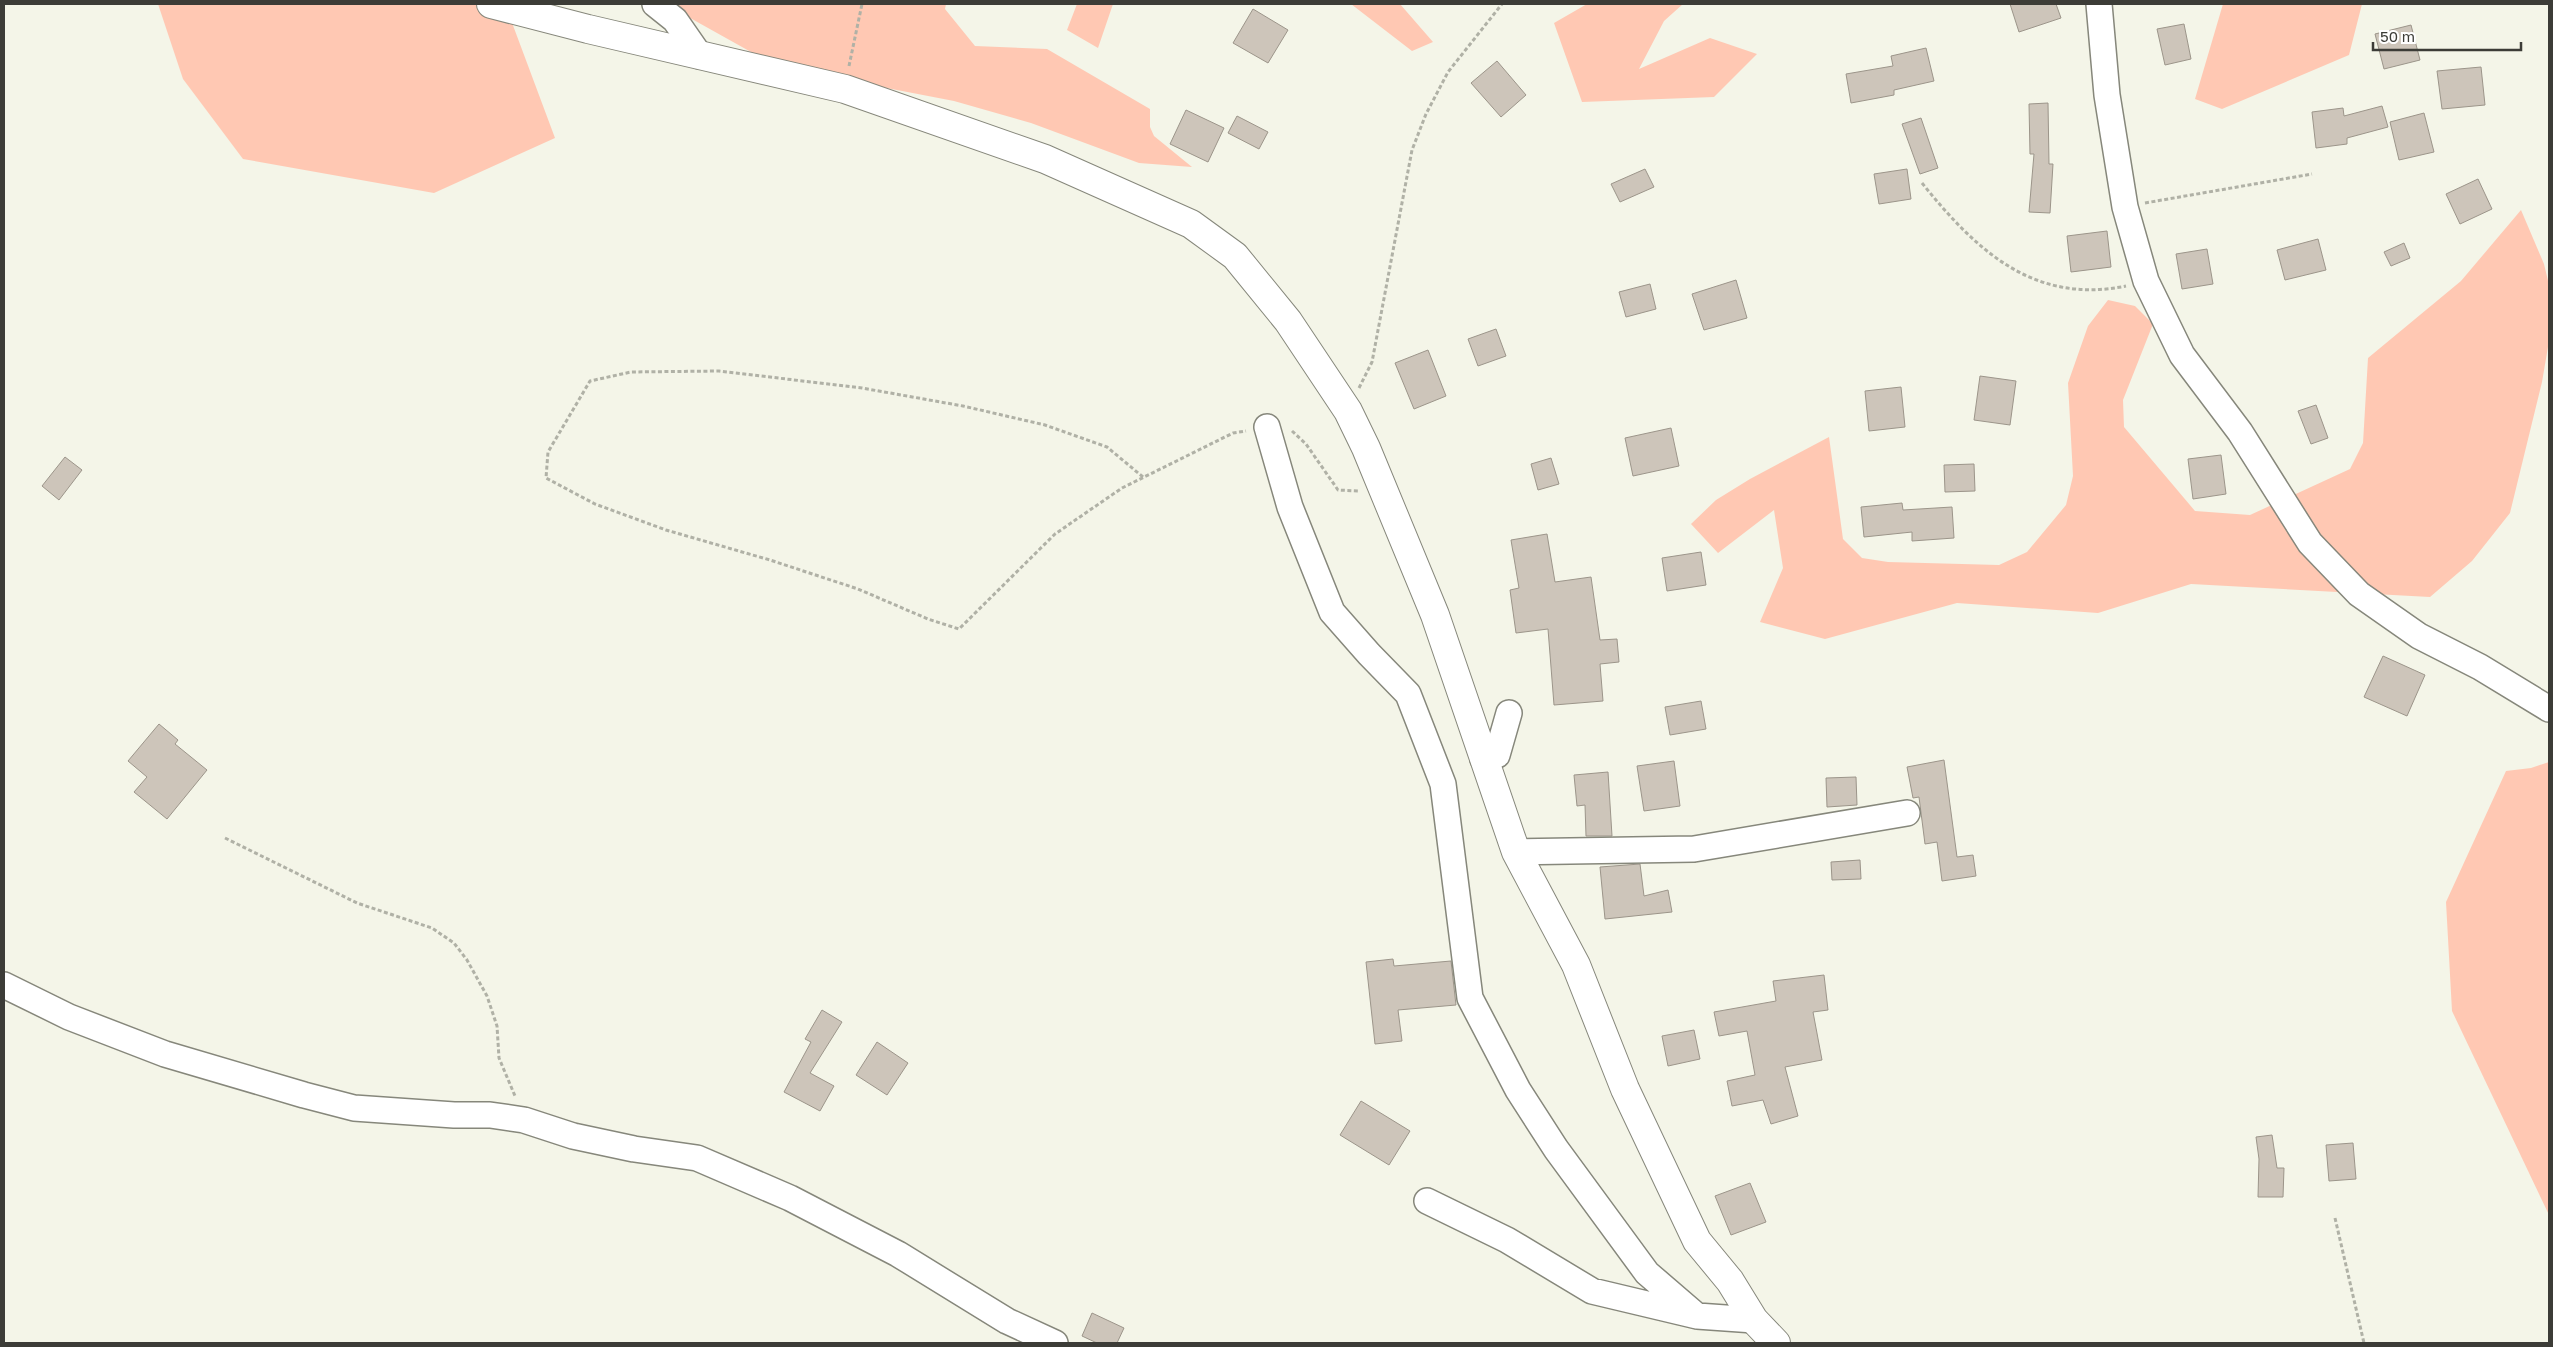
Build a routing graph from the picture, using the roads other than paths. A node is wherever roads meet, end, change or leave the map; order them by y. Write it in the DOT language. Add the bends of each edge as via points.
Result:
graph roads {
  1 [pos="491,4"];
  2 [pos="655,4"];
  3 [pos="2099,4"];
  4 [pos="700,56"];
  5 [pos="1267,427"];
  6 [pos="2549,709"];
  7 [pos="1509,713"];
  8 [pos="1483,759"];
  9 [pos="1907,813"];
  10 [pos="1516,852"];
  11 [pos="4,985"];
  12 [pos="1427,1201"];
  13 [pos="1697,1316"];
  14 [pos="1754,1320"];
  15 [pos="1054,1343"];
  16 [pos="1776,1343"];
  1 -- 4 [label="main road"];
  2 -- 4 [label="street" via="675,20"];
  3 -- 6 [label="street" via="2107,95 2125,207 2146,281 2182,355 2240,432 2310,543 2360,594 2419,636 2480,667"];
  4 -- 8 [label="main road" via="845,89 1046,159 1191,224 1235,256 1288,321 1348,411 1435,615"];
  5 -- 13 [label="street" via="1290,507 1332,612 1408,694 1443,784 1470,998 1518,1090 1556,1149 1647,1274"];
  7 -- 8 [label="street" via="1497,755"];
  8 -- 10 [label="main road"];
  9 -- 10 [label="street" via="1694,849"];
  10 -- 14 [label="main road" via="1576,965 1625,1089 1697,1241 1730,1282"];
  11 -- 15 [label="street" via="69,1017 165,1054 304,1096 354,1108 490,1115 524,1120 573,1136 697,1158 790,1198 898,1254 1007,1320"];
  12 -- 13 [label="street" via="1507,1240 1592,1291"];
  13 -- 14 [label="street"];
  14 -- 16 [label="main road"];
}
